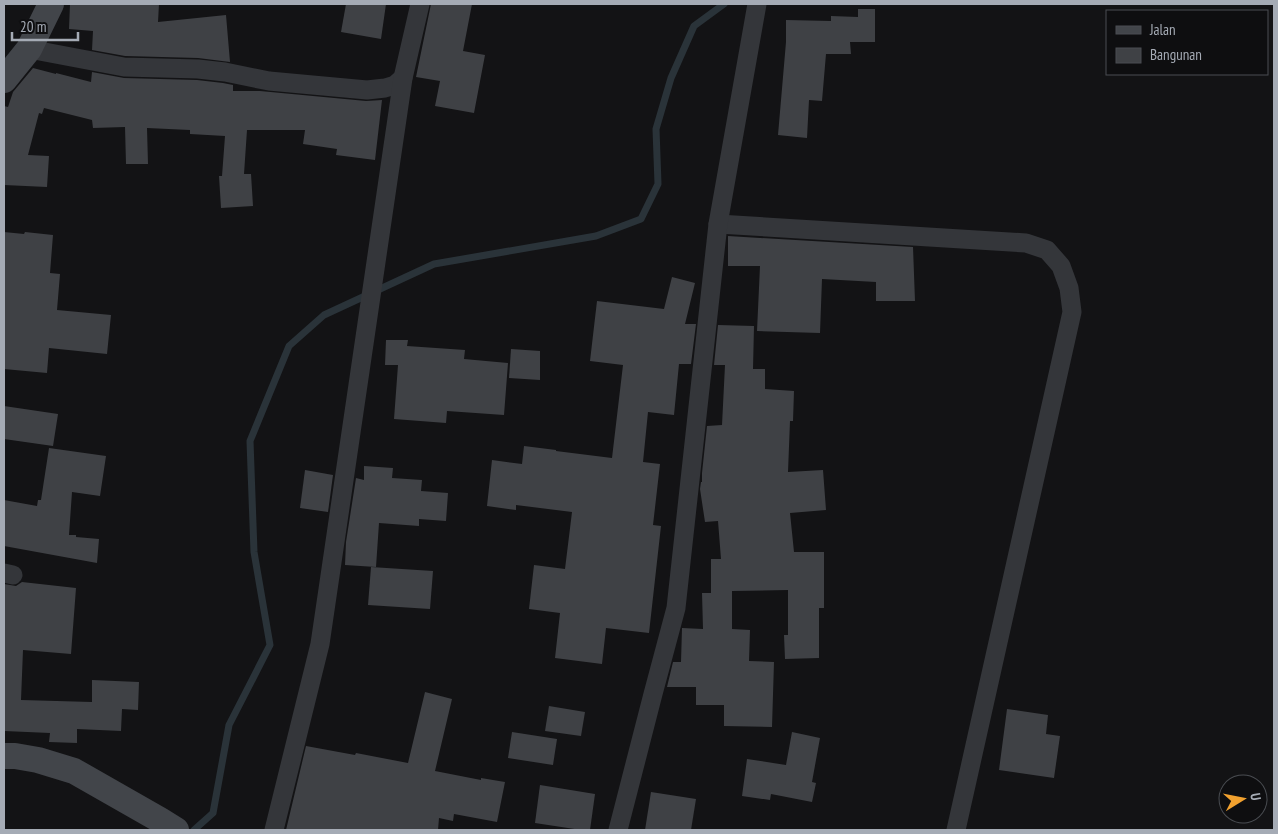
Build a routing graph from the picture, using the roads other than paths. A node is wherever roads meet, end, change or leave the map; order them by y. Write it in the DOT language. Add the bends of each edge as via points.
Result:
graph roads {
  1 [pos="51,4"];
  2 [pos="420,4"];
  3 [pos="757,4"];
  4 [pos="29,49"];
  5 [pos="403,78"];
  6 [pos="4,80"];
  7 [pos="718,224"];
  8 [pos="4,756"];
  9 [pos="168,825"];
  10 [pos="274,830"];
  11 [pos="618,830"];
  12 [pos="956,830"];
  1 -- 4 [label="street"];
  2 -- 5 [label="street"];
  3 -- 7 [label="street"];
  4 -- 5 [label="street" via="124,67 198,69 269,82 367,90 395,85"];
  4 -- 6 [label="street"];
  5 -- 10 [label="street" via="320,644"];
  7 -- 11 [label="street" via="676,608"];
  7 -- 12 [label="street" via="1026,243 1047,250 1061,266 1072,312"];
  8 -- 9 [label="street" via="38,760 74,771"];
}
